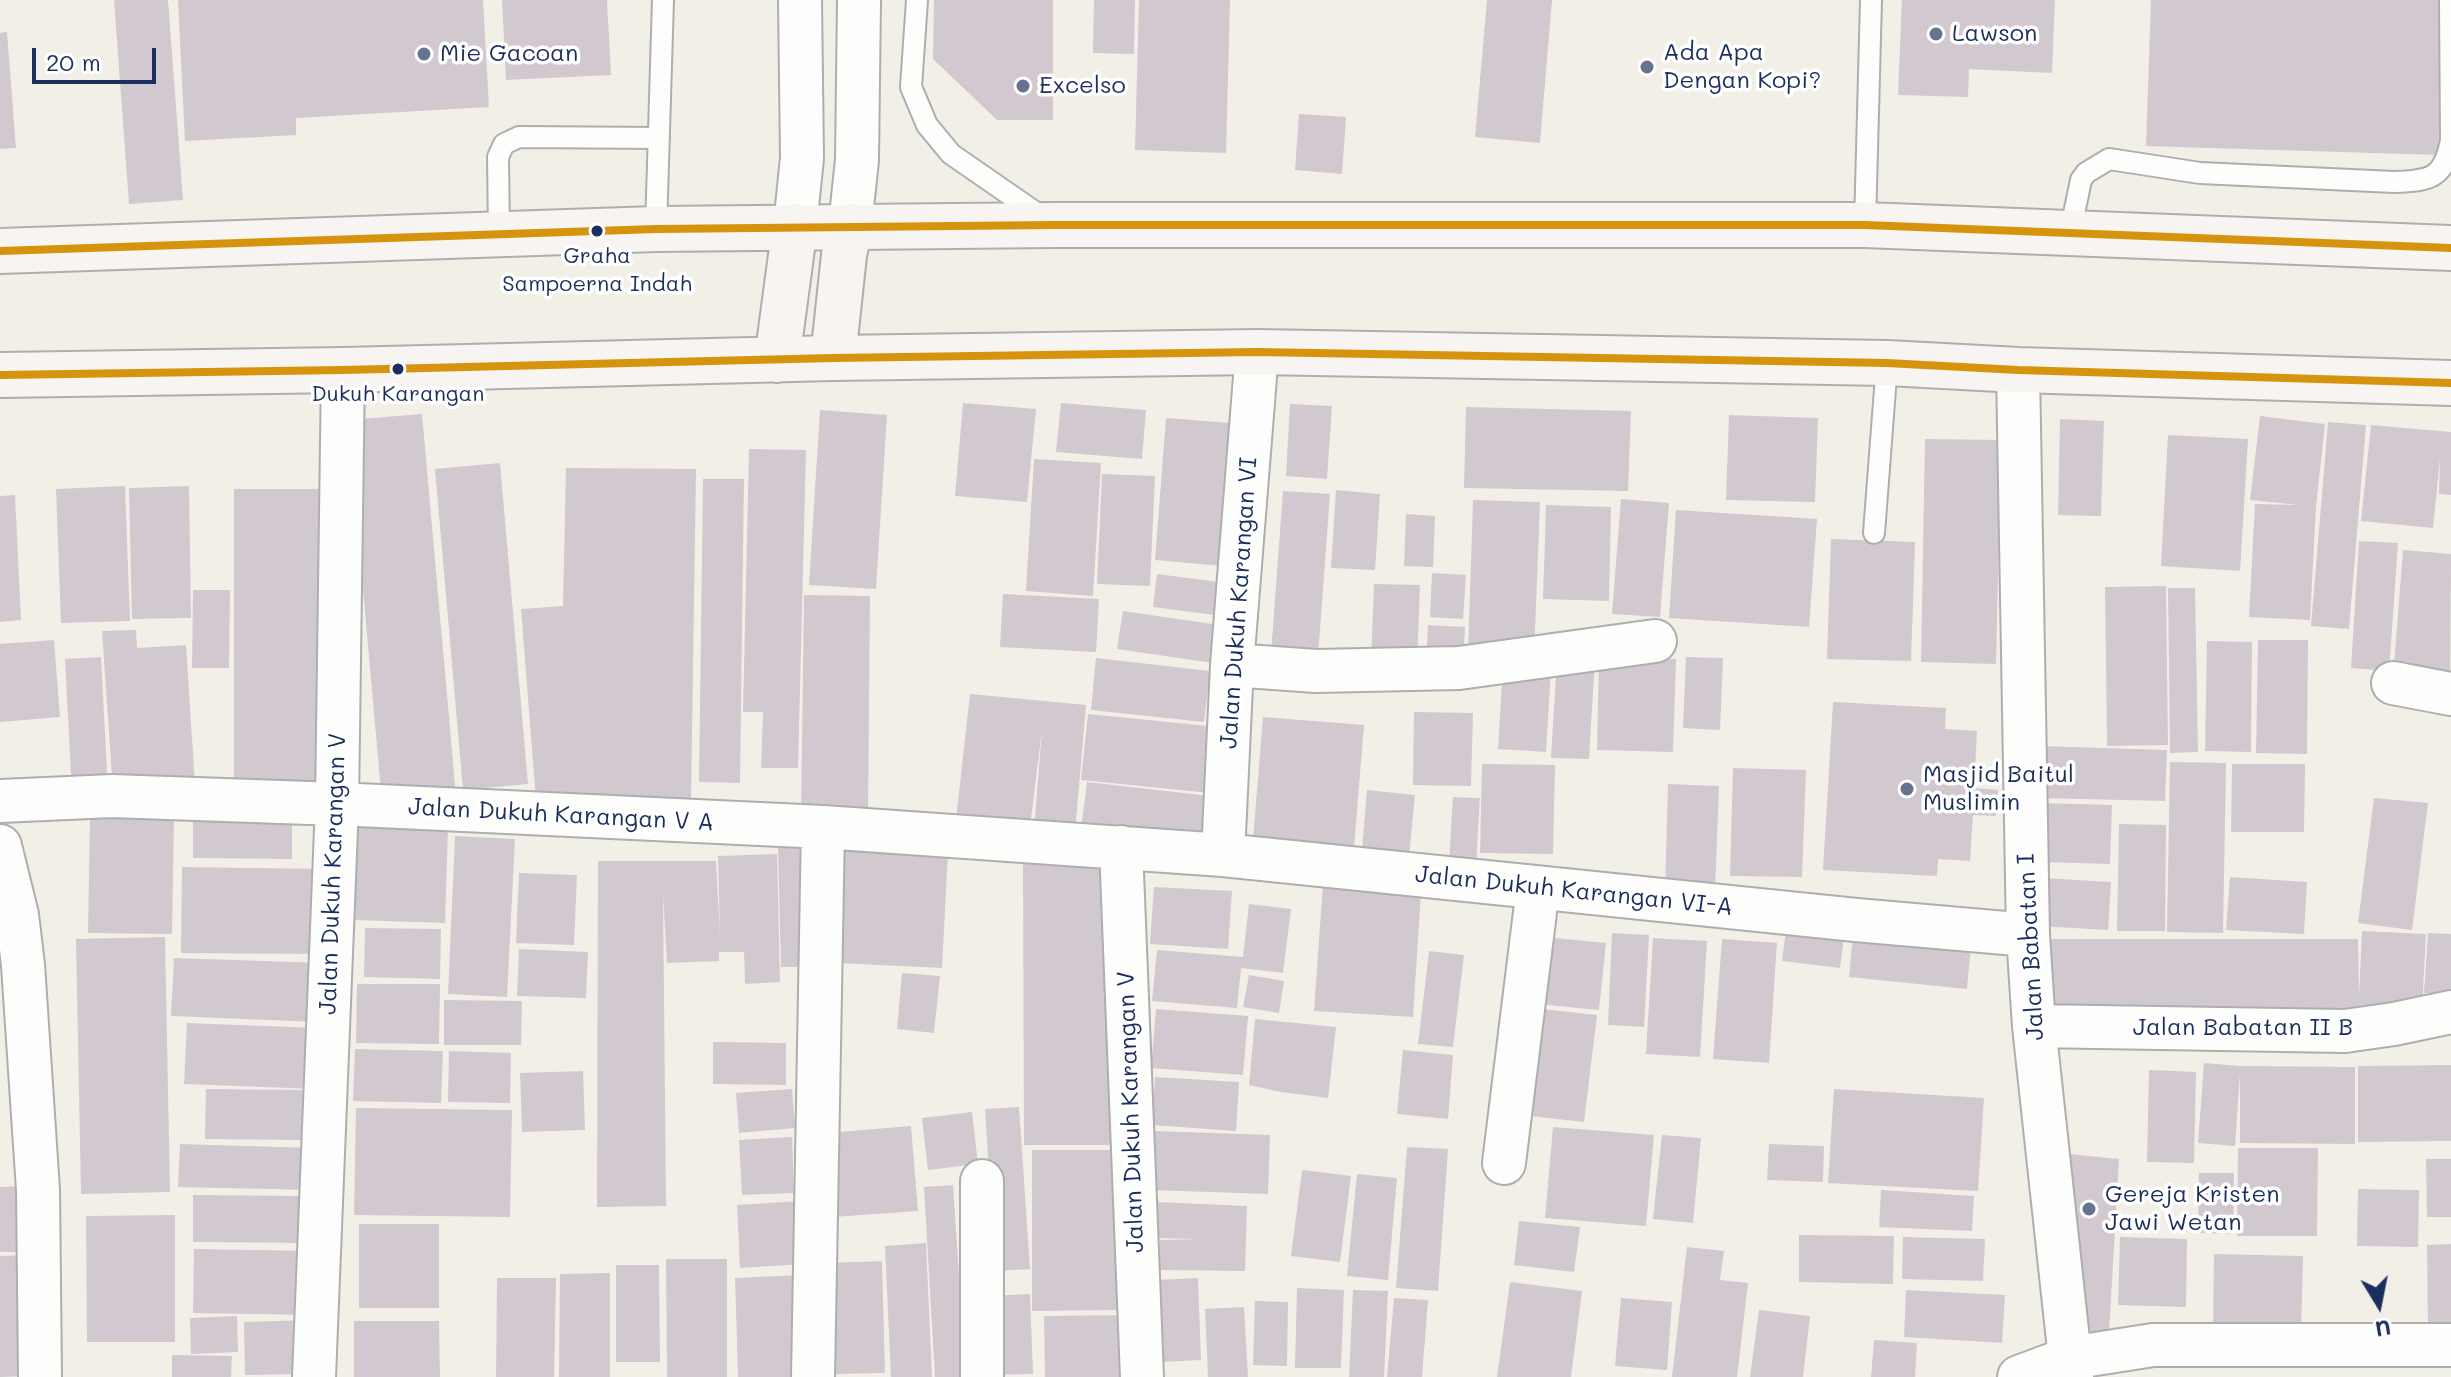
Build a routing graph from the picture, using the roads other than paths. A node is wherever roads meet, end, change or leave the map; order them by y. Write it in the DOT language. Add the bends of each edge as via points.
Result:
graph roads {
  1 [pos="663,0"];
  2 [pos="800,0"];
  3 [pos="859,0"];
  4 [pos="917,0"];
  5 [pos="1871,0"];
  6 [pos="2450,0"];
  7 [pos="659,138"];
  8 [pos="802,158"];
  9 [pos="857,160"];
  10 [pos="1054,225"];
  11 [pos="1865,225"];
  12 [pos="656,229"];
  13 [pos="2070,233"];
  14 [pos="499,235"];
  15 [pos="793,239"];
  16 [pos="847,240"];
  17 [pos="2451,248"];
  18 [pos="0,251"];
  19 [pos="835,340"];
  20 [pos="779,343"];
  21 [pos="1257,352"];
  22 [pos="1887,363"];
  23 [pos="343,370"];
  24 [pos="2018,370"];
  25 [pos="0,375"];
  26 [pos="2451,383"];
  27 [pos="1874,533"];
  28 [pos="1655,641"];
  29 [pos="1232,665"];
  30 [pos="2393,683"];
  31 [pos="2451,694"];
  32 [pos="0,801"];
  33 [pos="337,804"];
  34 [pos="823,827"];
  35 [pos="0,846"];
  36 [pos="1121,847"];
  37 [pos="1223,855"];
  38 [pos="1538,888"];
  39 [pos="2028,935"];
  40 [pos="2451,1012"];
  41 [pos="2034,1026"];
  42 [pos="1504,1163"];
  43 [pos="982,1181"];
  44 [pos="2433,1355"];
  45 [pos="2071,1368"];
  46 [pos="40,1377"];
  47 [pos="314,1377"];
  48 [pos="813,1377"];
  49 [pos="982,1377"];
  50 [pos="1142,1377"];
  51 [pos="2019,1377"];
  1 -- 7 [label="lane"];
  2 -- 8 [label="street"];
  3 -- 9 [label="street"];
  4 -- 10 [label="lane" via="911,87 927,125 951,154"];
  5 -- 11 [label="lane"];
  6 -- 13 [label="lane" via="2451,140 2436,175 2394,182 2215,174 2109,159 2081,180"];
  7 -- 12 [label="lane"];
  7 -- 14 [label="lane" via="519,137 504,144 498,157"];
  8 -- 9 [label="street"];
  8 -- 15 [label="street"];
  9 -- 16 [label="street"];
  10 -- 11 [label="main road"];
  10 -- 16 [label="main road"];
  11 -- 13 [label="main road"];
  12 -- 14 [label="main road"];
  12 -- 15 [label="main road"];
  13 -- 17 [label="main road"];
  14 -- 18 [label="main road"];
  15 -- 16 [label="main road"];
  15 -- 20 [label="main road"];
  16 -- 19 [label="main road"];
  19 -- 20 [label="main road"];
  19 -- 21 [label="main road"];
  20 -- 23 [label="main road"];
  21 -- 22 [label="main road"];
  21 -- 29 [label="street, Jalan Dukuh Karangan VI"];
  22 -- 24 [label="main road"];
  22 -- 27 [label="lane"];
  23 -- 25 [label="main road"];
  23 -- 33 [label="street, Jalan Dukuh Karangan V"];
  24 -- 26 [label="main road"];
  24 -- 39 [label="street, Jalan Babatan I"];
  28 -- 29 [label="street" via="1459,668 1316,671"];
  29 -- 37 [label="street, Jalan Dukuh Karangan VI"];
  30 -- 31 [label="street"];
  32 -- 33 [label="street, Jalan Dukuh Karangan V A" via="112,796"];
  33 -- 34 [label="street, Jalan Dukuh Karangan V A"];
  33 -- 47 [label="street, Jalan Dukuh Karangan V"];
  34 -- 36 [label="street, Jalan Dukuh Karangan V A"];
  34 -- 48 [label="street"];
  35 -- 46 [label="street" via="23,965 38,1190"];
  36 -- 37 [label="street, Jalan Dukuh Karangan VI-A"];
  36 -- 50 [label="street, Jalan Dukuh Karangan V"];
  37 -- 38 [label="street, Jalan Dukuh Karangan VI-A"];
  38 -- 39 [label="street, Jalan Dukuh Karangan VI-A"];
  38 -- 42 [label="street"];
  39 -- 41 [label="street, Jalan Babatan I"];
  40 -- 41 [label="street, Jalan Babatan II B" via="2345,1031"];
  41 -- 45 [label="street, Jalan Babatan I"];
  43 -- 49 [label="street"];
  44 -- 45 [label="street" via="2153,1345"];
  45 -- 51 [label="street"];
}
